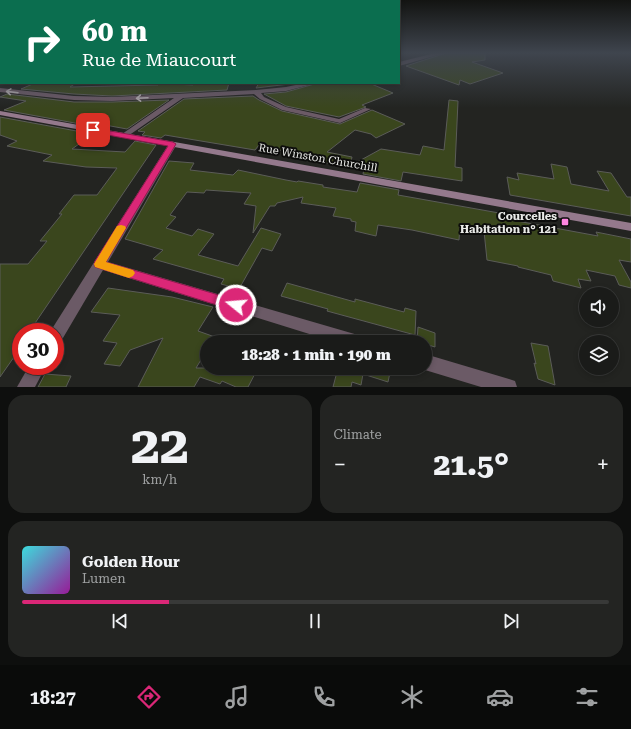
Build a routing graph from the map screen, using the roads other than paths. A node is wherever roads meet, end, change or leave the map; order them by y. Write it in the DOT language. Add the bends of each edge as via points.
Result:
graph roads {
  1 [pos="309,84"];
  2 [pos="0,90"];
  3 [pos="256,92"];
  4 [pos="181,96"];
  5 [pos="367,109"];
  6 [pos="0,113"];
  7 [pos="125,136"];
  8 [pos="173,144"];
  9 [pos="631,227"];
  10 [pos="99,264"];
  11 [pos="64,323"];
  12 [pos="335,335"];
  13 [pos="432,364"];
  14 [pos="32,375"];
  15 [pos="25,387"];
  16 [pos="509,387"];
  1 -- 3 [label="street"];
  4 -- 2 [label="street, one-way" via="74,98"];
  3 -- 4 [label="street"];
  3 -- 5 [label="street" via="262,98 284,109 340,121"];
  4 -- 7 [label="street"];
  6 -- 7 [label="main road, Rue Winston Churchill"];
  7 -- 8 [label="main road, Rue Winston Churchill"];
  8 -- 9 [label="main road, Rue Winston Churchill"];
  8 -- 10 [label="street"];
  10 -- 11 [label="street"];
  10 -- 12 [label="street"];
  13 -- 16 [label="street"];
  14 -- 15 [label="street"];
}
